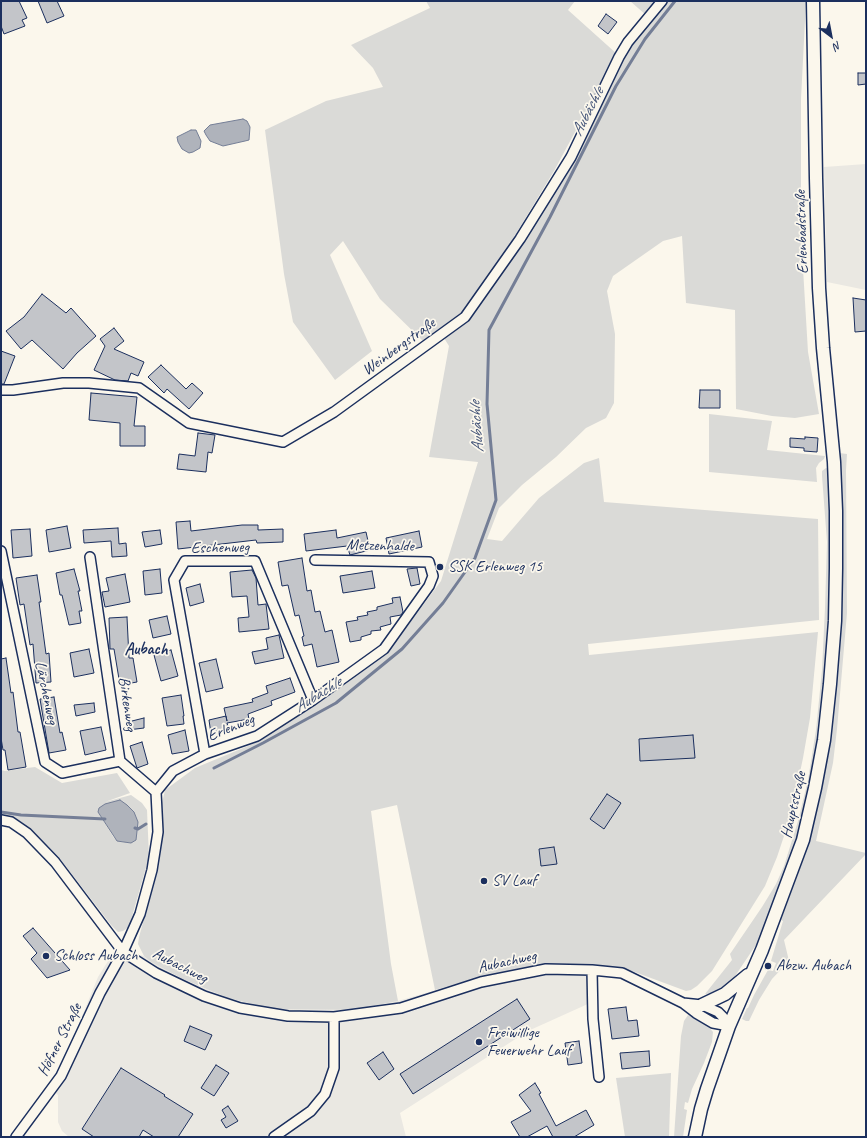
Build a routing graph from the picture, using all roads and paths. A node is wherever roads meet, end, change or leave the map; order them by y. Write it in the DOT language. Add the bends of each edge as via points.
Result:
graph roads {
  1 [pos="662,1"];
  2 [pos="813,1"];
  3 [pos="1,390"];
  4 [pos="834,462"];
  5 [pos="1,551"];
  6 [pos="90,558"];
  7 [pos="315,560"];
  8 [pos="433,576"];
  9 [pos="313,700"];
  10 [pos="205,754"];
  11 [pos="120,761"];
  12 [pos="156,792"];
  13 [pos="1,820"];
  14 [pos="123,952"];
  15 [pos="592,970"];
  16 [pos="752,971"];
  17 [pos="683,1003"];
  18 [pos="702,1005"];
  19 [pos="334,1017"];
  20 [pos="729,1026"];
  21 [pos="599,1077"];
  22 [pos="16,1137"];
  23 [pos="274,1137"];
  24 [pos="695,1137"];
  1 -- 3 [label="street, Weinbergstraße" via="628,42 571,157 520,240 465,317 334,412 290,438 283,442 189,423 139,388 63,383"];
  2 -- 4 [label="main road, Erlenbadstraße" via="819,288"];
  4 -- 16 [label="main road, Hauptstraße" via="835,613 824,740 803,840 773,923"];
  5 -- 11 [label="street, Lärchenweg" via="45,762 62,773"];
  6 -- 11 [label="street, Birkenweg"];
  7 -- 8 [label="street, Metzenhalde" via="429,562"];
  8 -- 9 [label="street, Erlenweg" via="384,649"];
  9 -- 10 [label="street, Erlenweg" via="257,736"];
  9 -- 10 [label="street, Eschenweg" via="255,561 185,561 174,580"];
  10 -- 12 [label="street, Erlenweg" via="173,771"];
  11 -- 12 [label="street"];
  12 -- 14 [label="street" via="158,832 152,870 140,914"];
  13 -- 14 [label="street, Aubachweg" via="11,822 28,833 55,862"];
  14 -- 19 [label="street, Aubachweg" via="156,973 204,996 240,1008 288,1016"];
  14 -- 22 [label="street, Höfner Straße" via="100,993 62,1076"];
  15 -- 17 [label="street, Aubachweg" via="622,974"];
  15 -- 19 [label="street, Aubachweg" via="546,969 481,982 401,1008"];
  15 -- 21 [label="street" via="593,1019"];
  16 -- 18 [label="main road" via="725,994"];
  16 -- 20 [label="main road, Hauptstraße"];
  17 -- 18 [label="street, Aubachweg"];
  17 -- 20 [label="street, Aubachweg" via="714,1023"];
  18 -- 20 [label="street, Aubachweg" via="718,1012"];
  19 -- 23 [label="street" via="334,1068 326,1094 311,1111"];
  20 -- 24 [label="main road, Hauptstraße" via="701,1108"];
}
